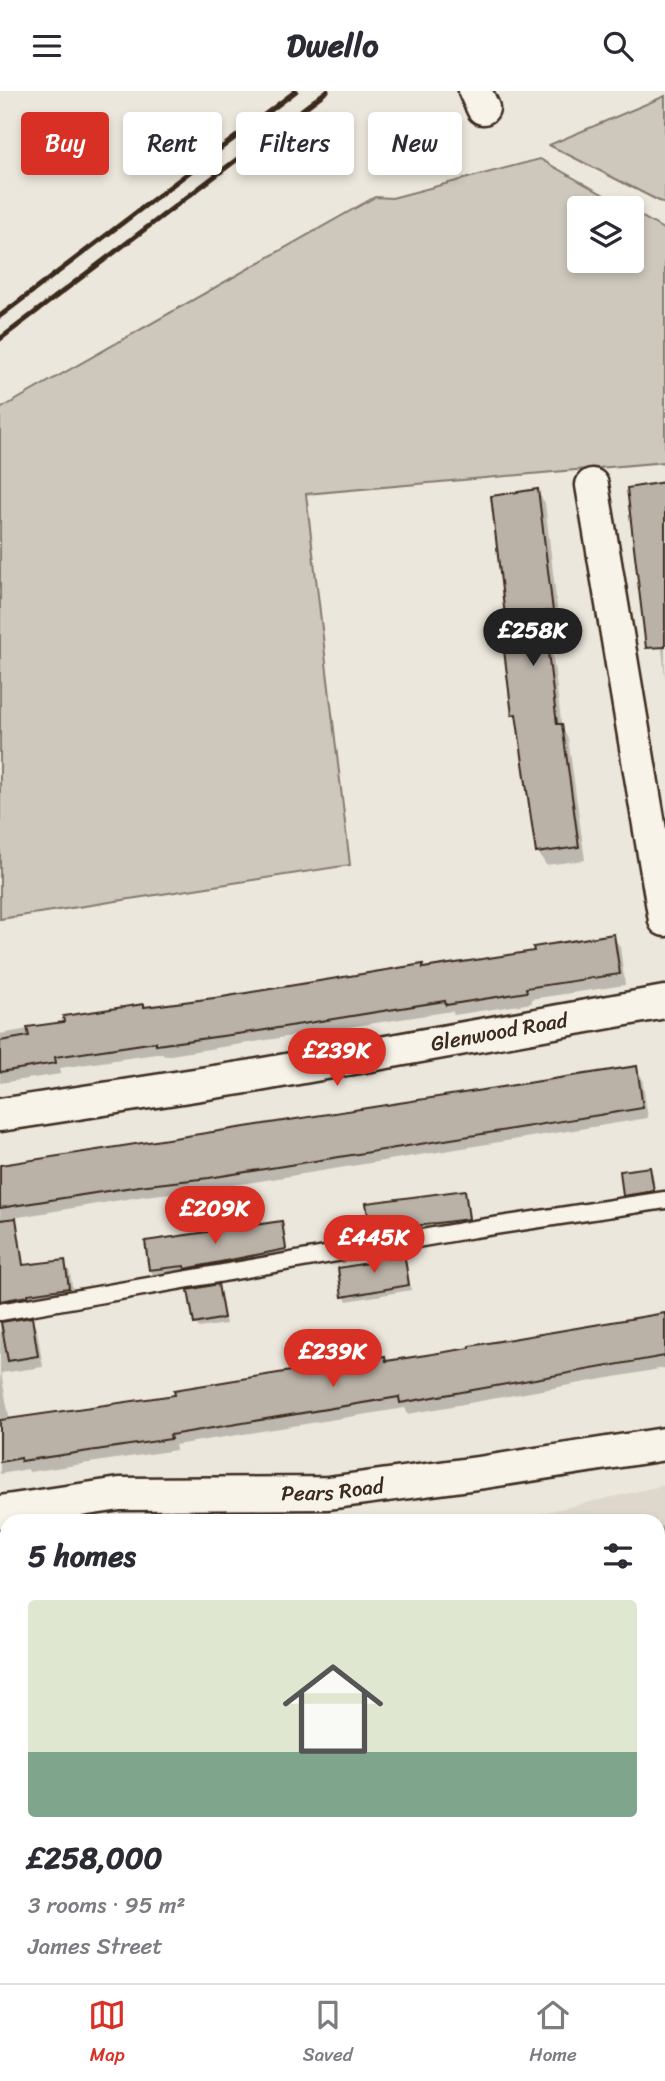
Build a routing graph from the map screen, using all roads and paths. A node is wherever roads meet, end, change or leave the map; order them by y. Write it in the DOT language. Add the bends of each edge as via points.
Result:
graph roads {
  1 [pos="592,485"];
  2 [pos="665,920"];
  3 [pos="665,1002"];
  4 [pos="0,1115"];
  5 [pos="665,1200"];
  6 [pos="0,1312"];
  7 [pos="665,1444"];
  8 [pos="0,1512"];
  1 -- 2 [label="street"];
  3 -- 4 [label="street, Glenwood Road" via="253,1076"];
  5 -- 6 [label="lane"];
  7 -- 8 [label="street, Pears Road" via="328,1493 120,1494"];
}
